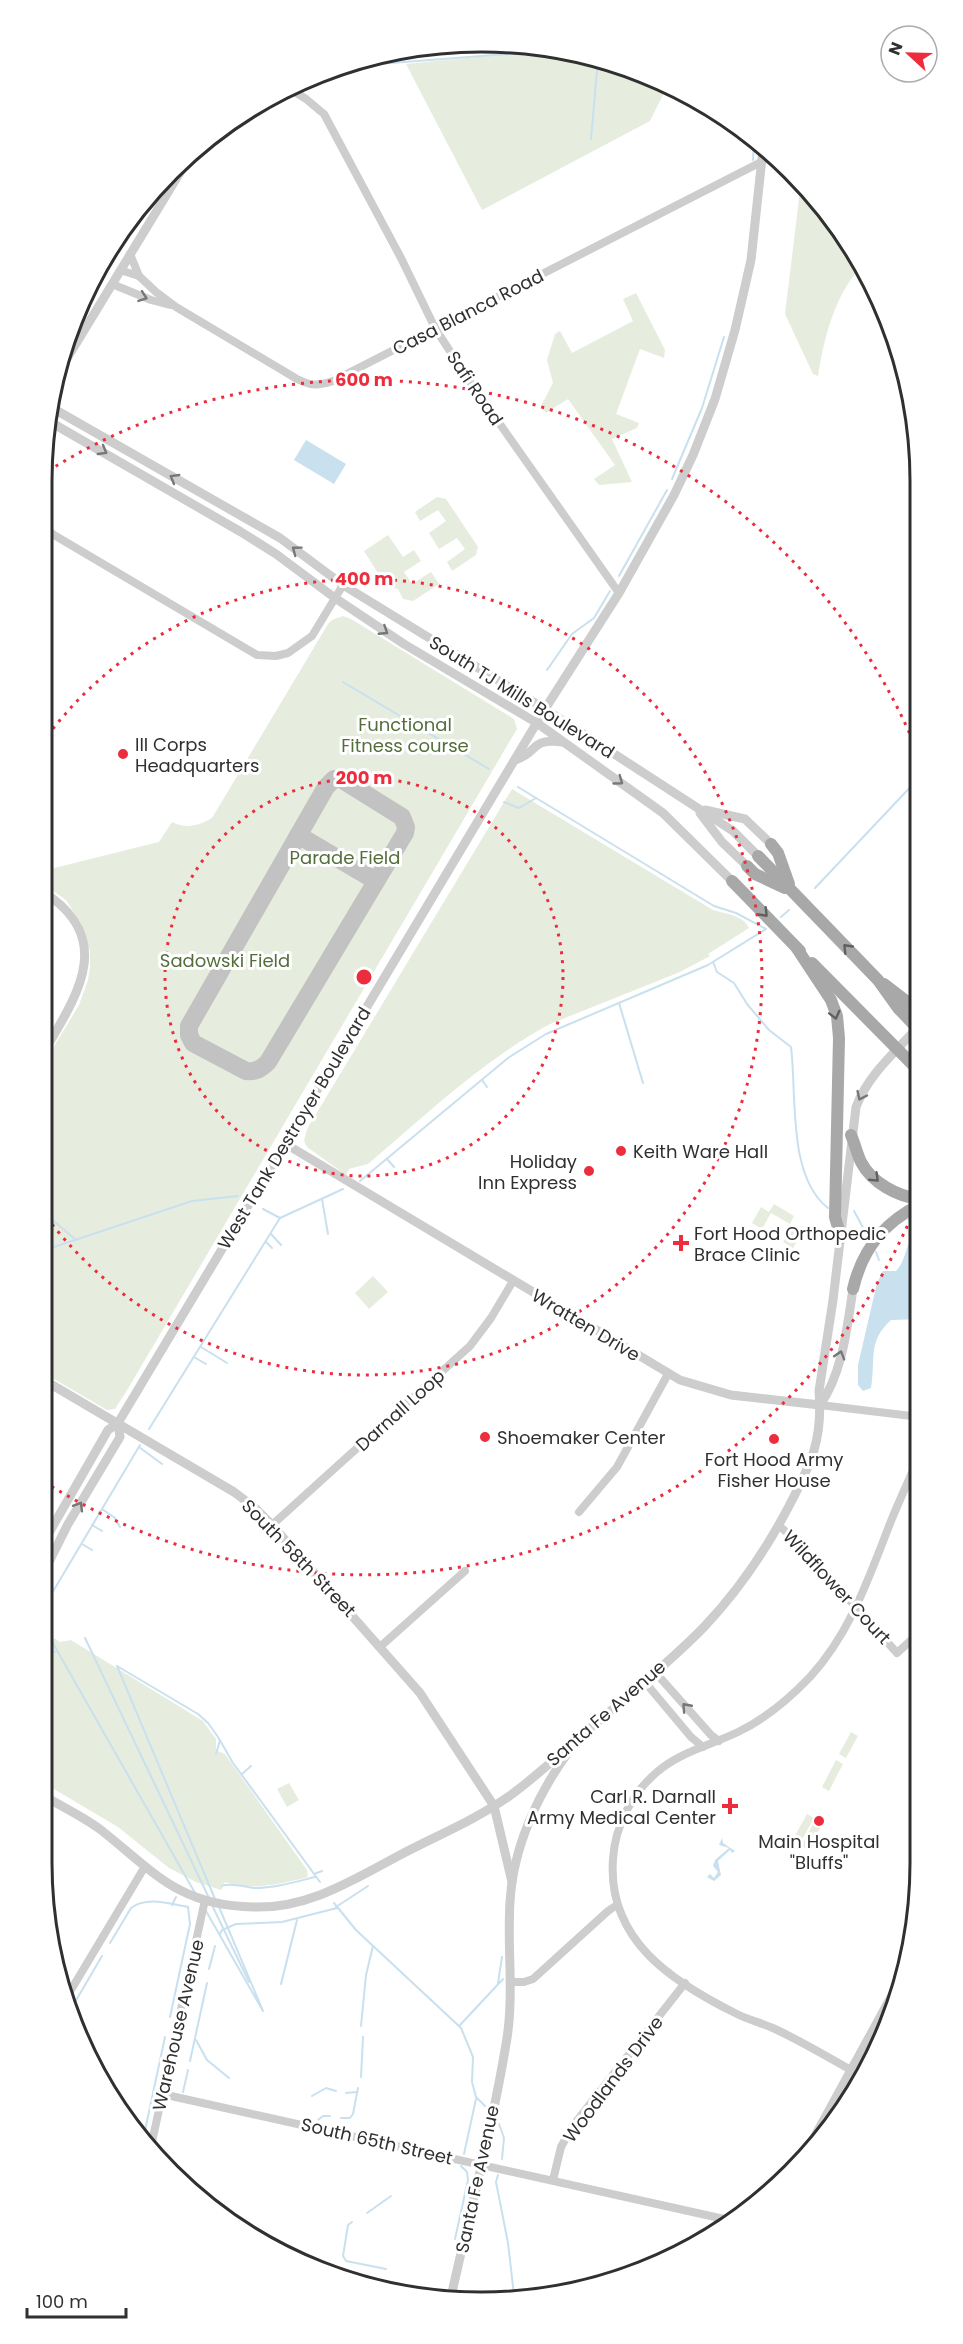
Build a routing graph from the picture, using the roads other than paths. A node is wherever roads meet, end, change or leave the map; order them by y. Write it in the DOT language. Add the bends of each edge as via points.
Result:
graph roads {
  1 [pos="298,94"];
  2 [pos="763,161"];
  3 [pos="173,183"];
  4 [pos="130,254"];
  5 [pos="120,270"];
  6 [pos="140,276"];
  7 [pos="112,284"];
  8 [pos="176,307"];
  9 [pos="435,328"];
  10 [pos="74,346"];
  11 [pos="58,412"];
  12 [pos="56,425"];
  13 [pos="52,534"];
  14 [pos="343,585"];
  15 [pos="619,593"];
  16 [pos="335,598"];
  17 [pos="545,709"];
  18 [pos="537,723"];
  19 [pos="566,743"];
  20 [pos="514,760"];
  21 [pos="696,808"];
  22 [pos="759,855"];
  23 [pos="732,880"];
  24 [pos="52,900"];
  25 [pos="796,947"];
  26 [pos="878,980"];
  27 [pos="910,1003"];
  28 [pos="910,1019"];
  29 [pos="52,1037"];
  30 [pos="910,1037"];
  31 [pos="910,1062"];
  32 [pos="851,1135"];
  33 [pos="284,1143"];
  34 [pos="910,1197"];
  35 [pos="910,1210"];
  36 [pos="840,1238"];
  37 [pos="513,1281"];
  38 [pos="853,1289"];
  39 [pos="668,1374"];
  40 [pos="52,1385"];
  41 [pos="820,1405"];
  42 [pos="910,1416"];
  43 [pos="118,1423"];
  44 [pos="910,1477"];
  45 [pos="579,1512"];
  46 [pos="272,1526"];
  47 [pos="779,1526"];
  48 [pos="52,1528"];
  49 [pos="52,1556"];
  50 [pos="465,1571"];
  51 [pos="857,1608"];
  52 [pos="910,1641"];
  53 [pos="381,1646"];
  54 [pos="655,1672"];
  55 [pos="644,1682"];
  56 [pos="581,1735"];
  57 [pos="719,1741"];
  58 [pos="703,1747"];
  59 [pos="52,1801"];
  60 [pos="494,1806"];
  61 [pos="144,1868"];
  62 [pos="512,1882"];
  63 [pos="206,1900"];
  64 [pos="617,1905"];
  65 [pos="511,1982"];
  66 [pos="685,1983"];
  67 [pos="72,1989"];
  68 [pos="886,2006"];
  69 [pos="851,2070"];
  70 [pos="162,2094"];
  71 [pos="819,2128"];
  72 [pos="153,2138"];
  73 [pos="481,2164"];
  74 [pos="553,2180"];
  75 [pos="721,2218"];
  76 [pos="452,2291"];
  1 -- 9 [label="street, Safi Road" via="324,114"];
  2 -- 9 [label="street, Casa Blanca Road"];
  2 -- 15 [label="street, West Tank Destroyer Boulevard" via="751,260 718,389 674,495"];
  3 -- 4 [label="street"];
  4 -- 5 [label="street"];
  4 -- 6 [label="street, Casa Blanca Road"];
  5 -- 6 [label="street, Casa Blanca Road"];
  5 -- 7 [label="street"];
  6 -- 8 [label="street, Casa Blanca Road"];
  7 -- 8 [label="street, Casa Blanca Road, one-way"];
  7 -- 10 [label="street"];
  8 -- 9 [label="street, Casa Blanca Road" via="314,386 333,381"];
  9 -- 15 [label="street, Safi Road"];
  14 -- 11 [label="street, South TJ Mills Boulevard, one-way" via="280,538"];
  12 -- 16 [label="street, South TJ Mills Boulevard, one-way" via="241,532"];
  13 -- 16 [label="street" via="256,655 288,653 305,642"];
  14 -- 16 [label="street"];
  14 -- 17 [label="street, South TJ Mills Boulevard"];
  15 -- 17 [label="street, West Tank Destroyer Boulevard"];
  16 -- 18 [label="street, South TJ Mills Boulevard, one-way"];
  17 -- 18 [label="street, West Tank Destroyer Boulevard"];
  17 -- 21 [label="street, South TJ Mills Boulevard"];
  18 -- 19 [label="street, South TJ Mills Boulevard"];
  18 -- 20 [label="street, West Tank Destroyer Boulevard"];
  19 -- 20 [label="street" via="541,742 525,757"];
  19 -- 23 [label="street, South TJ Mills Boulevard, one-way" via="663,813"];
  20 -- 33 [label="street, West Tank Destroyer Boulevard"];
  21 -- 22 [label="street, South TJ Mills Boulevard" via="733,831"];
  21 -- 22 [label="street" via="722,842"];
  21 -- 22 [label="street" via="745,819"];
  26 -- 22 [label="main road, one-way"];
  23 -- 25 [label="main road, South TJ Mills Boulevard, one-way"];
  24 -- 29 [label="street" via="78,928 84,961 78,993"];
  25 -- 31 [label="main road, South TJ Mills Boulevard"];
  25 -- 36 [label="main road, one-way" via="831,1000 837,1016 835,1217"];
  26 -- 27 [label="main road"];
  26 -- 28 [label="main road"];
  30 -- 32 [label="street, Santa Fe Avenue, one-way" via="862,1092"];
  32 -- 34 [label="main road, one-way" via="871,1176 886,1188"];
  32 -- 36 [label="street, Santa Fe Avenue"];
  33 -- 37 [label="street, Wratten Drive"];
  33 -- 43 [label="street, West Tank Destroyer Boulevard"];
  35 -- 38 [label="main road" via="879,1234 864,1255"];
  36 -- 41 [label="street, Santa Fe Avenue"];
  37 -- 39 [label="street, Wratten Drive"];
  37 -- 46 [label="street, Darnall Loop" via="470,1346"];
  41 -- 38 [label="street, one-way" via="830,1391"];
  39 -- 41 [label="street, Wratten Drive" via="713,1391"];
  39 -- 45 [label="street" via="617,1467"];
  40 -- 43 [label="street, South 58th Street"];
  41 -- 42 [label="street, Wratten Drive"];
  41 -- 47 [label="street, Santa Fe Avenue" via="812,1461"];
  43 -- 46 [label="street, South 58th Street" via="234,1492"];
  43 -- 48 [label="street, West Tank Destroyer Boulevard" via="108,1430"];
  49 -- 43 [label="street, West Tank Destroyer Boulevard, one-way" via="120,1437"];
  44 -- 51 [label="street"];
  46 -- 53 [label="street, South 58th Street"];
  47 -- 51 [label="street, Wildflower Court" via="795,1538"];
  47 -- 54 [label="street, Santa Fe Avenue" via="723,1606"];
  50 -- 53 [label="street"];
  51 -- 52 [label="street, Wildflower Court" via="897,1653"];
  51 -- 57 [label="street" via="832,1650 794,1693 759,1720"];
  53 -- 60 [label="street, South 58th Street" via="420,1693"];
  54 -- 55 [label="street, Santa Fe Avenue"];
  57 -- 54 [label="street, one-way"];
  55 -- 56 [label="street, Santa Fe Avenue"];
  55 -- 58 [label="street"];
  56 -- 60 [label="street, Santa Fe Avenue"];
  56 -- 62 [label="street" via="539,1800"];
  57 -- 58 [label="street"];
  58 -- 64 [label="street" via="658,1771 627,1810 614,1851 612,1879"];
  59 -- 61 [label="street, Santa Fe Avenue" via="99,1829"];
  60 -- 62 [label="street, South 58th Street"];
  60 -- 63 [label="street, Santa Fe Avenue" via="315,1898 291,1905 254,1908"];
  61 -- 63 [label="street, Santa Fe Avenue" via="171,1887"];
  61 -- 67 [label="street"];
  62 -- 65 [label="street, Santa Fe Avenue"];
  63 -- 70 [label="street, Warehouse Avenue"];
  64 -- 65 [label="street" via="533,1978"];
  64 -- 66 [label="street" via="630,1933 647,1955"];
  65 -- 73 [label="street, Santa Fe Avenue" via="507,2037"];
  66 -- 69 [label="street" via="729,2010 783,2033"];
  66 -- 74 [label="street, Woodlands Drive" via="572,2127 561,2147"];
  68 -- 69 [label="street"];
  69 -- 71 [label="street"];
  70 -- 72 [label="street, Warehouse Avenue"];
  70 -- 73 [label="street, South 65th Street"];
  73 -- 74 [label="street, South 65th Street"];
  73 -- 76 [label="street, Santa Fe Avenue"];
  74 -- 75 [label="street, South 65th Street"];
}
